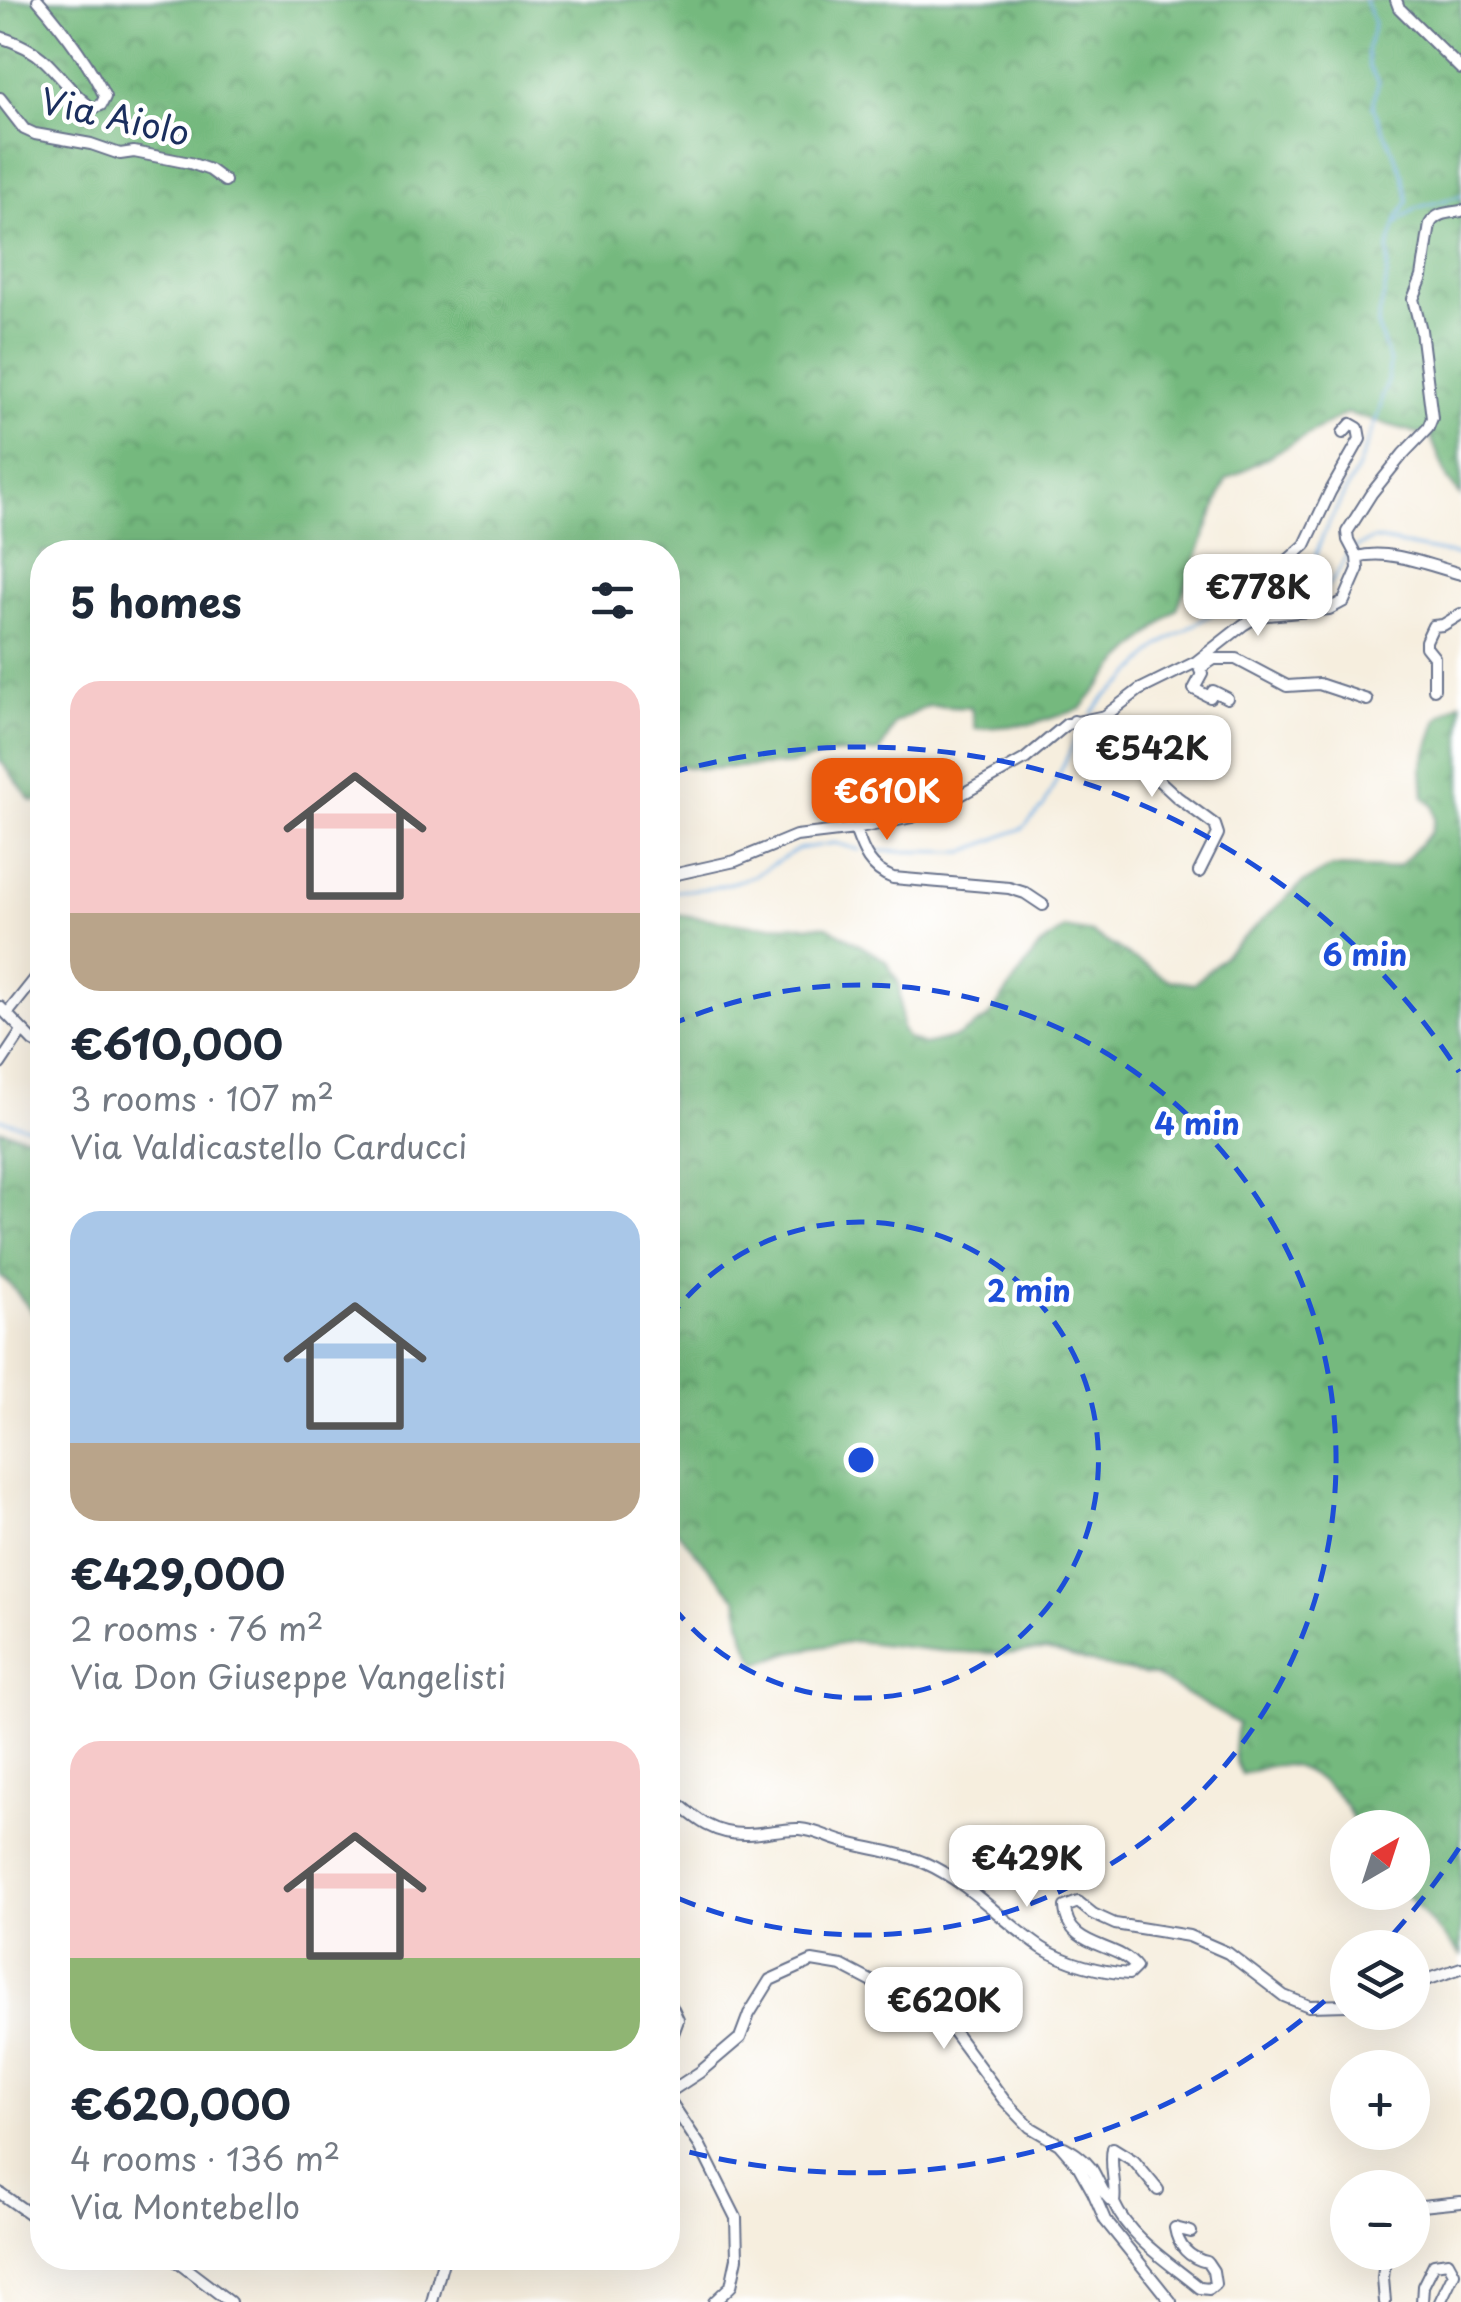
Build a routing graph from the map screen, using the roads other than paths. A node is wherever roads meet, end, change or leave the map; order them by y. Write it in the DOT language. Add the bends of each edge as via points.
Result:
graph roads {
  1 [pos="38,0"];
  2 [pos="1396,0"];
  3 [pos="0,38"];
  4 [pos="1461,69"];
  5 [pos="0,98"];
  6 [pos="225,181"];
  7 [pos="1461,210"];
  8 [pos="1343,433"];
  9 [pos="1355,552"];
  10 [pos="1461,574"];
  11 [pos="1289,610"];
  12 [pos="1461,614"];
  13 [pos="1199,665"];
  14 [pos="1434,689"];
  15 [pos="1227,698"];
  16 [pos="1367,700"];
  17 [pos="1074,721"];
  18 [pos="855,828"];
  19 [pos="1199,872"];
  20 [pos="680,873"];
  21 [pos="1043,906"];
  22 [pos="30,983"];
  23 [pos="3,1011"];
  24 [pos="22,1031"];
  25 [pos="30,1037"];
  26 [pos="0,1064"];
  27 [pos="680,1806"];
  28 [pos="1461,1968"];
  29 [pos="1430,1979"];
  30 [pos="1330,2005"];
  31 [pos="680,2085"];
  32 [pos="680,2114"];
  33 [pos="1059,2144"];
  34 [pos="1158,2190"];
  35 [pos="0,2193"];
  36 [pos="1461,2202"];
  37 [pos="1114,2203"];
  38 [pos="1430,2205"];
  39 [pos="30,2214"];
  40 [pos="1191,2232"];
  41 [pos="188,2270"];
  42 [pos="441,2270"];
  43 [pos="1384,2270"];
  44 [pos="230,2302"];
  45 [pos="432,2302"];
  46 [pos="714,2302"];
  47 [pos="1171,2302"];
  48 [pos="1385,2302"];
  49 [pos="1422,2302"];
  50 [pos="1440,2302"];
  1 -- 3 [label="street, Via Aiolo" via="100,86 101,105 92,108 78,99 43,58"];
  2 -- 4 [label="street"];
  5 -- 6 [label="street, Via Aiolo" via="35,134 190,163"];
  7 -- 9 [label="street" via="1430,224 1413,299 1432,418 1348,532"];
  8 -- 11 [label="street" via="1351,424 1360,439 1304,545 1278,569"];
  9 -- 10 [label="street"];
  9 -- 11 [label="street" via="1358,569 1344,601 1328,609"];
  11 -- 13 [label="street" via="1242,625"];
  12 -- 14 [label="street" via="1433,626 1426,641 1434,657"];
  13 -- 15 [label="street" via="1194,689"];
  13 -- 16 [label="street" via="1236,659 1287,686 1319,684"];
  13 -- 17 [label="street" via="1139,690 1106,716"];
  17 -- 18 [label="street" via="1025,759 950,801 912,817"];
  17 -- 19 [label="street" via="1215,825 1218,834"];
  18 -- 20 [label="street" via="796,836 734,862"];
  18 -- 21 [label="street" via="868,861 892,878 1010,888"];
  22 -- 23 [label="street"];
  23 -- 24 [label="street"];
  24 -- 25 [label="street"];
  24 -- 26 [label="street"];
  27 -- 30 [label="street" via="718,1832 804,1829 923,1861 1044,1950 1088,1967 1129,1974 1136,1966 1077,1933 1065,1907 1078,1902 1115,1924 1190,1936 1228,1953 1284,1996"];
  28 -- 29 [label="street"];
  31 -- 33 [label="street" via="740,2038 770,1980 812,1961 842,1966 926,2010 952,2031 1004,2100"];
  32 -- 46 [label="street" via="736,2218 731,2286"];
  33 -- 37 [label="street" via="1079,2155"];
  33 -- 47 [label="street" via="1079,2167 1104,2220"];
  34 -- 37 [label="street" via="1113,2148"];
  35 -- 39 [label="street"];
  36 -- 38 [label="street"];
  37 -- 40 [label="street" via="1139,2238 1209,2289 1213,2271 1184,2249 1175,2228"];
  41 -- 44 [label="street"];
  42 -- 45 [label="street"];
  43 -- 48 [label="street"];
  49 -- 50 [label="street" via="1434,2264 1448,2262 1454,2272"];
}
